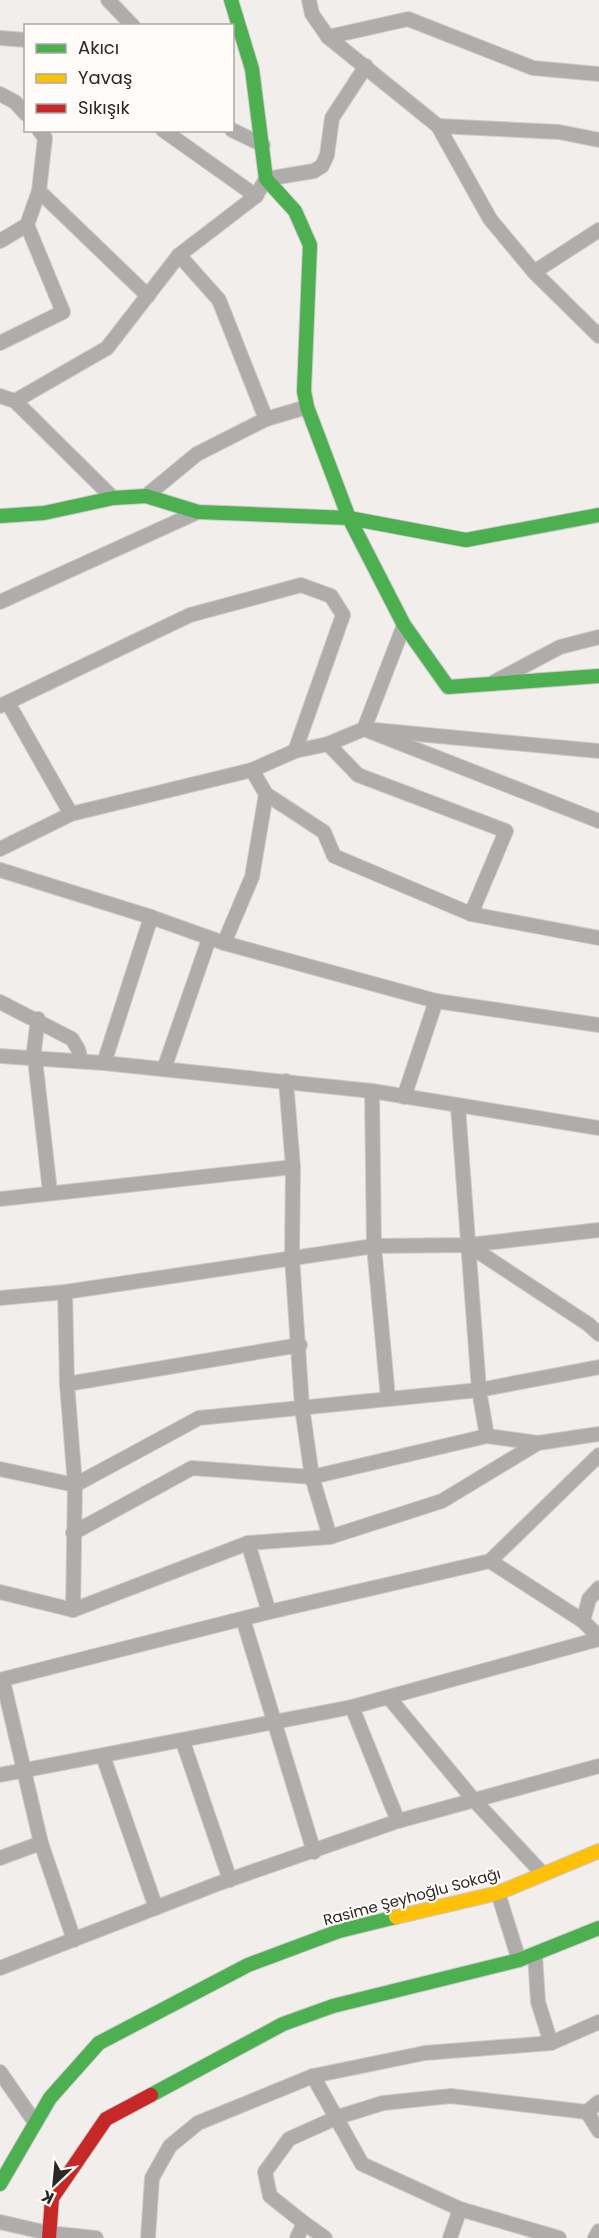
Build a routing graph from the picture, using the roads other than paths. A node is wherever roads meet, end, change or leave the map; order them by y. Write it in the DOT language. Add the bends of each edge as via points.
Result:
graph roads {
  1 [pos="108,0"];
  2 [pos="231,0"];
  3 [pos="309,0"];
  4 [pos="131,24"];
  5 [pos="328,37"];
  6 [pos="0,38"];
  7 [pos="24,40"];
  8 [pos="366,66"];
  9 [pos="599,74"];
  10 [pos="0,94"];
  11 [pos="24,112"];
  12 [pos="438,126"];
  13 [pos="234,131"];
  14 [pos="40,132"];
  15 [pos="166,132"];
  16 [pos="599,141"];
  17 [pos="263,145"];
  18 [pos="266,179"];
  19 [pos="39,191"];
  20 [pos="256,196"];
  21 [pos="27,225"];
  22 [pos="599,230"];
  23 [pos="0,241"];
  24 [pos="179,255"];
  25 [pos="534,272"];
  26 [pos="148,296"];
  27 [pos="599,336"];
  28 [pos="0,343"];
  29 [pos="4,398"];
  30 [pos="307,407"];
  31 [pos="266,419"];
  32 [pos="146,496"];
  33 [pos="113,498"];
  34 [pos="198,512"];
  35 [pos="599,515"];
  36 [pos="0,516"];
  37 [pos="349,518"];
  38 [pos="0,602"];
  39 [pos="404,625"];
  40 [pos="599,637"];
  41 [pos="599,676"];
  42 [pos="493,683"];
  43 [pos="4,704"];
  44 [pos="364,729"];
  45 [pos="328,744"];
  46 [pos="295,751"];
  47 [pos="599,751"];
  48 [pos="252,770"];
  49 [pos="266,794"];
  50 [pos="70,814"];
  51 [pos="599,821"];
  52 [pos="0,849"];
  53 [pos="0,870"];
  54 [pos="471,914"];
  55 [pos="151,917"];
  56 [pos="599,938"];
  57 [pos="209,939"];
  58 [pos="224,944"];
  59 [pos="436,1001"];
  60 [pos="0,1002"];
  61 [pos="38,1019"];
  62 [pos="599,1025"];
  63 [pos="0,1056"];
  64 [pos="35,1058"];
  65 [pos="81,1061"];
  66 [pos="104,1063"];
  67 [pos="164,1069"];
  68 [pos="286,1081"];
  69 [pos="372,1091"];
  70 [pos="405,1098"];
  71 [pos="458,1106"];
  72 [pos="599,1128"];
  73 [pos="293,1167"];
  74 [pos="50,1192"];
  75 [pos="0,1199"];
  76 [pos="599,1230"];
  77 [pos="468,1245"];
  78 [pos="374,1246"];
  79 [pos="292,1257"];
  80 [pos="65,1292"];
  81 [pos="0,1298"];
  82 [pos="593,1323"];
  83 [pos="599,1334"];
  84 [pos="300,1345"];
  85 [pos="599,1368"];
  86 [pos="67,1384"];
  87 [pos="479,1390"];
  88 [pos="388,1398"];
  89 [pos="302,1407"];
  90 [pos="599,1434"];
  91 [pos="487,1436"];
  92 [pos="537,1443"];
  93 [pos="599,1455"];
  94 [pos="0,1469"];
  95 [pos="312,1477"];
  96 [pos="75,1485"];
  97 [pos="73,1533"];
  98 [pos="330,1537"];
  99 [pos="248,1542"];
  100 [pos="490,1561"];
  101 [pos="599,1588"];
  102 [pos="0,1592"];
  103 [pos="73,1610"];
  104 [pos="269,1612"];
  105 [pos="243,1619"];
  106 [pos="583,1621"];
  107 [pos="599,1638"];
  108 [pos="2,1681"];
  109 [pos="390,1699"];
  110 [pos="352,1707"];
  111 [pos="274,1722"];
  112 [pos="183,1742"];
  113 [pos="103,1756"];
  114 [pos="599,1766"];
  115 [pos="23,1770"];
  116 [pos="0,1775"];
  117 [pos="473,1799"];
  118 [pos="398,1821"];
  119 [pos="41,1843"];
  120 [pos="599,1851"];
  121 [pos="314,1852"];
  122 [pos="0,1858"];
  123 [pos="543,1874"];
  124 [pos="230,1880"];
  125 [pos="498,1893"];
  126 [pos="156,1908"];
  127 [pos="599,1928"];
  128 [pos="74,1940"];
  129 [pos="535,1955"];
  130 [pos="519,1960"];
  131 [pos="0,1968"];
  132 [pos="599,2022"];
  133 [pos="550,2043"];
  134 [pos="0,2072"];
  135 [pos="313,2076"];
  136 [pos="599,2102"];
  137 [pos="587,2112"];
  138 [pos="338,2117"];
  139 [pos="34,2121"];
  140 [pos="599,2131"];
  141 [pos="0,2184"];
  142 [pos="460,2210"];
  143 [pos="0,2222"];
  144 [pos="304,2223"];
  145 [pos="599,2231"];
  146 [pos="48,2236"];
  147 [pos="96,2238"];
  148 [pos="148,2238"];
  149 [pos="297,2238"];
  150 [pos="325,2238"];
  151 [pos="450,2238"];
  152 [pos="559,2238"];
  153 [pos="595,2238"];
  1 -- 4 [label="street"];
  2 -- 17 [label="street" via="249,56"];
  3 -- 5 [label="street" via="312,14"];
  5 -- 8 [label="street"];
  5 -- 9 [label="street" via="408,19 533,68"];
  6 -- 7 [label="street"];
  8 -- 12 [label="street"];
  8 -- 18 [label="street" via="335,112 322,166 314,171"];
  10 -- 11 [label="street"];
  12 -- 16 [label="street" via="559,132"];
  12 -- 25 [label="street" via="490,219"];
  13 -- 17 [label="street"];
  14 -- 19 [label="street" via="45,138"];
  15 -- 20 [label="street"];
  17 -- 18 [label="street"];
  18 -- 20 [label="street"];
  18 -- 30 [label="street" via="296,211 310,245 303,379"];
  19 -- 21 [label="street"];
  19 -- 26 [label="street"];
  20 -- 24 [label="street"];
  21 -- 23 [label="street"];
  21 -- 28 [label="street" via="63,312"];
  22 -- 25 [label="street"];
  24 -- 26 [label="street"];
  24 -- 31 [label="street" via="219,300"];
  25 -- 27 [label="street"];
  26 -- 29 [label="street" via="107,348"];
  29 -- 33 [label="street"];
  30 -- 31 [label="street"];
  30 -- 37 [label="street"];
  31 -- 32 [label="street" via="197,454"];
  32 -- 33 [label="street"];
  32 -- 34 [label="street"];
  33 -- 36 [label="street" via="44,513"];
  34 -- 37 [label="street"];
  34 -- 38 [label="street"];
  35 -- 37 [label="street" via="466,540"];
  37 -- 39 [label="street"];
  39 -- 42 [label="street" via="448,687"];
  39 -- 44 [label="street"];
  40 -- 42 [label="street" via="560,647"];
  41 -- 42 [label="street"];
  43 -- 46 [label="street" via="190,615 301,585 331,596 343,615"];
  43 -- 50 [label="street"];
  44 -- 45 [label="street"];
  44 -- 47 [label="street"];
  44 -- 51 [label="street"];
  45 -- 46 [label="street"];
  45 -- 54 [label="street" via="358,775 506,831"];
  46 -- 48 [label="street"];
  48 -- 49 [label="street"];
  48 -- 50 [label="street"];
  49 -- 54 [label="street" via="324,832 334,856"];
  49 -- 58 [label="street" via="252,877"];
  50 -- 52 [label="street"];
  53 -- 55 [label="street"];
  54 -- 56 [label="street"];
  55 -- 57 [label="street"];
  55 -- 66 [label="street"];
  57 -- 58 [label="street"];
  57 -- 67 [label="street"];
  58 -- 59 [label="street"];
  59 -- 62 [label="street"];
  59 -- 70 [label="street"];
  60 -- 61 [label="street"];
  61 -- 64 [label="street"];
  61 -- 65 [label="street" via="72,1039"];
  63 -- 64 [label="street"];
  64 -- 65 [label="street"];
  64 -- 74 [label="street"];
  65 -- 66 [label="street"];
  66 -- 67 [label="street"];
  67 -- 68 [label="street"];
  68 -- 69 [label="street"];
  68 -- 73 [label="street"];
  69 -- 70 [label="street"];
  69 -- 78 [label="street"];
  70 -- 71 [label="street"];
  71 -- 72 [label="street"];
  71 -- 77 [label="street"];
  73 -- 74 [label="street"];
  73 -- 79 [label="street"];
  74 -- 75 [label="street"];
  76 -- 77 [label="street"];
  77 -- 78 [label="street"];
  77 -- 82 [label="street"];
  77 -- 87 [label="street"];
  78 -- 79 [label="street"];
  78 -- 88 [label="street"];
  79 -- 80 [label="street"];
  79 -- 84 [label="street"];
  80 -- 81 [label="street"];
  80 -- 86 [label="street"];
  82 -- 83 [label="street"];
  84 -- 86 [label="street"];
  84 -- 89 [label="street"];
  85 -- 87 [label="street"];
  86 -- 96 [label="street"];
  87 -- 88 [label="street"];
  87 -- 91 [label="street"];
  88 -- 89 [label="street"];
  89 -- 95 [label="street"];
  89 -- 96 [label="street" via="199,1418"];
  90 -- 92 [label="street"];
  91 -- 92 [label="street"];
  91 -- 95 [label="street"];
  92 -- 98 [label="street" via="442,1501"];
  93 -- 100 [label="street"];
  94 -- 96 [label="street"];
  95 -- 97 [label="street" via="192,1468"];
  95 -- 98 [label="street"];
  96 -- 97 [label="street"];
  97 -- 103 [label="street"];
  98 -- 99 [label="street"];
  99 -- 103 [label="street"];
  99 -- 104 [label="street"];
  100 -- 104 [label="street"];
  100 -- 106 [label="street"];
  101 -- 106 [label="street" via="589,1599"];
  102 -- 103 [label="street"];
  104 -- 105 [label="street"];
  105 -- 108 [label="street"];
  105 -- 111 [label="street"];
  106 -- 107 [label="street"];
  107 -- 109 [label="street"];
  108 -- 115 [label="street"];
  109 -- 110 [label="street"];
  109 -- 117 [label="street"];
  110 -- 111 [label="street"];
  110 -- 118 [label="street"];
  111 -- 112 [label="street"];
  111 -- 121 [label="street"];
  112 -- 113 [label="street"];
  112 -- 124 [label="street"];
  113 -- 115 [label="street"];
  113 -- 126 [label="street"];
  114 -- 117 [label="street"];
  115 -- 116 [label="street"];
  115 -- 119 [label="street"];
  117 -- 118 [label="street"];
  117 -- 123 [label="street"];
  118 -- 121 [label="street"];
  119 -- 122 [label="street"];
  119 -- 128 [label="street"];
  120 -- 123 [label="street, Rasime Şeyhoğlu Sokağı"];
  121 -- 124 [label="street"];
  123 -- 125 [label="street, Rasime Şeyhoğlu Sokağı"];
  124 -- 126 [label="street"];
  125 -- 130 [label="street"];
  125 -- 139 [label="street, Rasime Şeyhoğlu Sokağı" via="339,1931 248,1965 99,2043 64,2078"];
  126 -- 128 [label="street"];
  127 -- 129 [label="street"];
  128 -- 131 [label="street"];
  129 -- 130 [label="street"];
  129 -- 133 [label="street" via="538,2002"];
  130 -- 146 [label="street" via="333,2006 283,2024 106,2119 52,2198"];
  132 -- 133 [label="street"];
  133 -- 135 [label="street" via="425,2053"];
  134 -- 139 [label="street"];
  135 -- 138 [label="street"];
  135 -- 148 [label="street" via="198,2123 170,2146 152,2178"];
  136 -- 137 [label="street"];
  137 -- 138 [label="street" via="451,2097 384,2103"];
  137 -- 140 [label="street"];
  138 -- 142 [label="street" via="362,2164"];
  138 -- 144 [label="street" via="289,2139 266,2172 270,2196"];
  139 -- 141 [label="street, Rasime Şeyhoğlu Sokağı"];
  142 -- 151 [label="street"];
  142 -- 152 [label="street"];
  143 -- 146 [label="street"];
  144 -- 149 [label="street"];
  144 -- 150 [label="street"];
  145 -- 153 [label="street"];
  146 -- 147 [label="street"];
}
